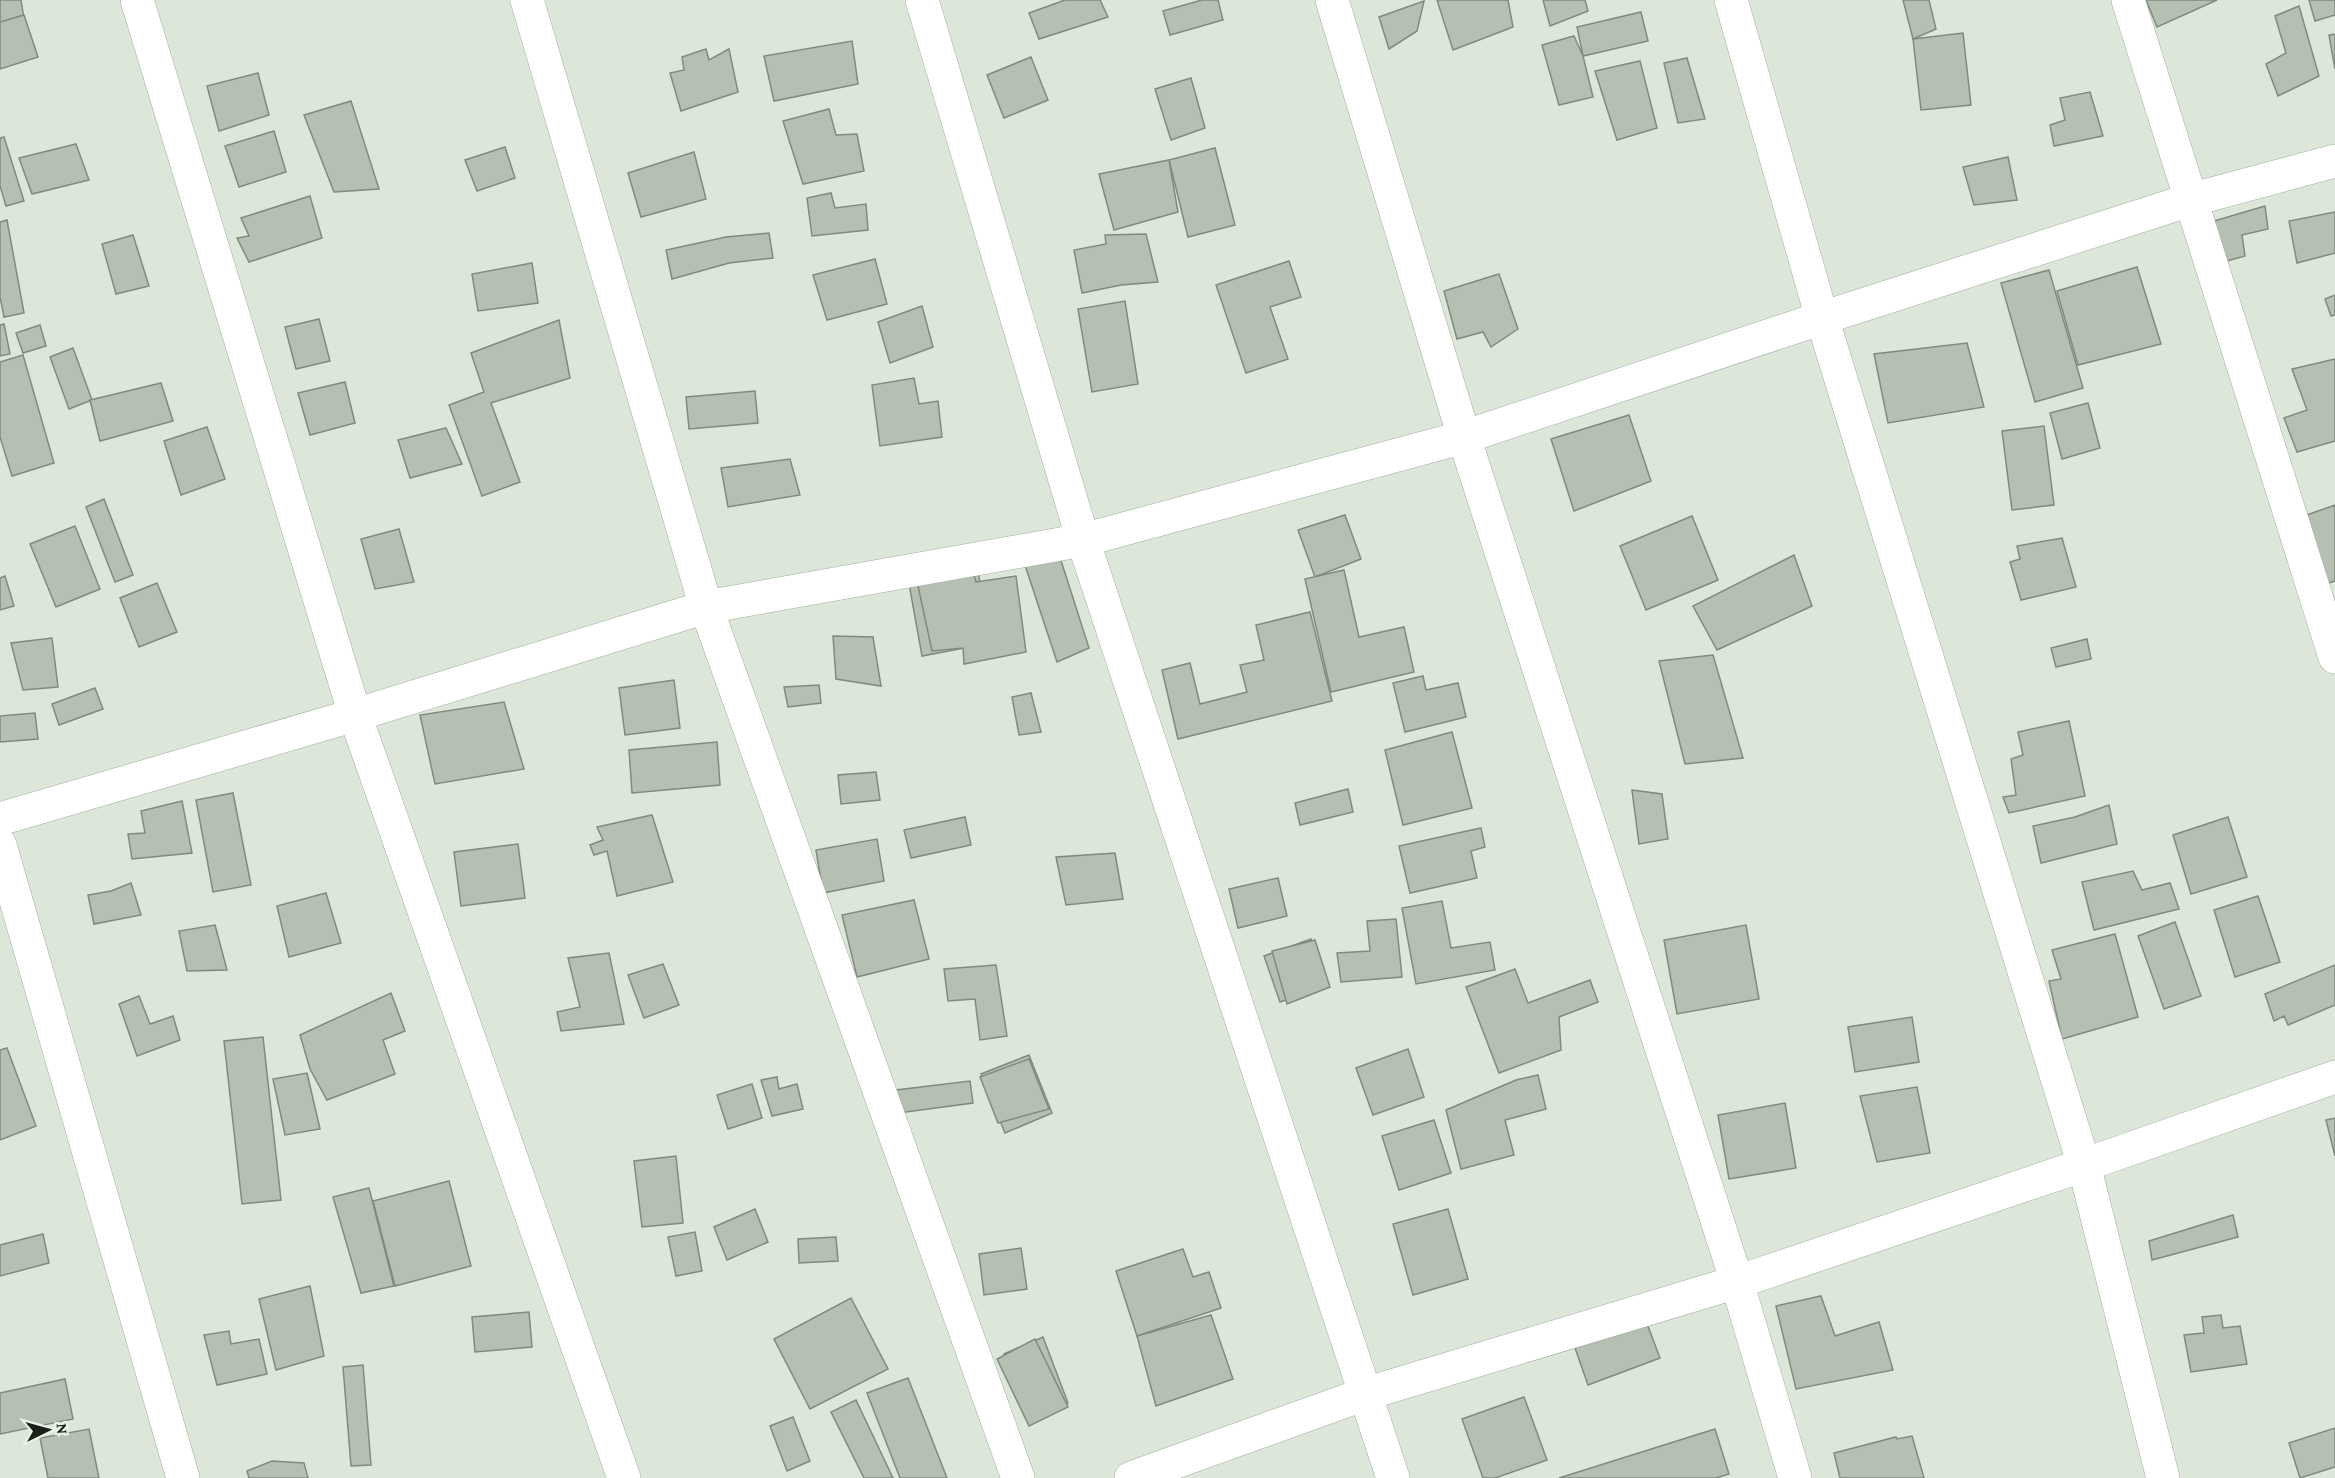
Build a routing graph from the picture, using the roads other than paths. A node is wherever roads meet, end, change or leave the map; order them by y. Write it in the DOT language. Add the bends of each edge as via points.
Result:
graph roads {
  1 [pos="137,0"];
  2 [pos="527,0"];
  3 [pos="922,0"];
  4 [pos="1332,0"];
  5 [pos="1731,0"];
  6 [pos="2128,0"];
  7 [pos="2335,161"];
  8 [pos="2190,200"];
  9 [pos="1822,318"];
  10 [pos="1464,437"];
  11 [pos="1083,540"];
  12 [pos="706,607"];
  13 [pos="2335,657"];
  14 [pos="355,715"];
  15 [pos="0,819"];
  16 [pos="0,845"];
  17 [pos="2335,1077"];
  18 [pos="2084,1165"];
  19 [pos="1737,1282"];
  20 [pos="1365,1394"];
  21 [pos="183,1478"];
  22 [pos="624,1478"];
  23 [pos="1018,1478"];
  24 [pos="1131,1478"];
  25 [pos="1393,1478"];
  26 [pos="1795,1478"];
  27 [pos="2163,1478"];
  1 -- 14 [label="street"];
  2 -- 12 [label="street"];
  3 -- 11 [label="street"];
  4 -- 10 [label="street"];
  5 -- 9 [label="street"];
  6 -- 8 [label="street"];
  7 -- 8 [label="street"];
  8 -- 9 [label="street"];
  8 -- 13 [label="street"];
  9 -- 10 [label="street"];
  9 -- 18 [label="street"];
  10 -- 11 [label="street"];
  10 -- 19 [label="street"];
  11 -- 12 [label="street"];
  11 -- 20 [label="street"];
  12 -- 14 [label="street"];
  12 -- 23 [label="street"];
  14 -- 15 [label="street"];
  14 -- 22 [label="street"];
  16 -- 21 [label="street"];
  17 -- 18 [label="street"];
  18 -- 19 [label="street"];
  18 -- 27 [label="street"];
  19 -- 20 [label="street"];
  19 -- 26 [label="street"];
  20 -- 24 [label="street"];
  20 -- 25 [label="street"];
}
